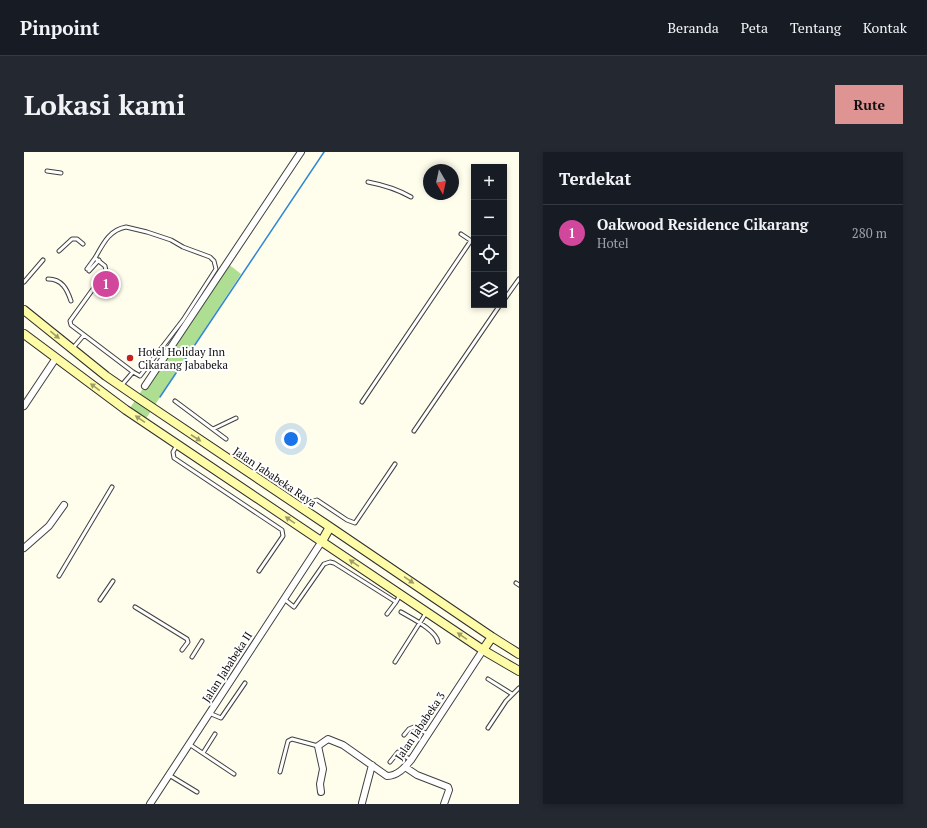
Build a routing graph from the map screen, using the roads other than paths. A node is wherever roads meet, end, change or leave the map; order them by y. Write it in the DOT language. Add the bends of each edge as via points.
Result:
graph roads {
  1 [pos="301,152"];
  2 [pos="47,171"];
  3 [pos="61,173"];
  4 [pos="368,182"];
  5 [pos="411,197"];
  6 [pos="462,234"];
  7 [pos="83,244"];
  8 [pos="59,251"];
  9 [pos="97,259"];
  10 [pos="43,260"];
  11 [pos="88,270"];
  12 [pos="48,279"];
  13 [pos="519,279"];
  14 [pos="24,282"];
  15 [pos="507,296"];
  16 [pos="71,301"];
  17 [pos="498,308"];
  18 [pos="24,310"];
  19 [pos="24,334"];
  20 [pos="84,335"];
  21 [pos="72,349"];
  22 [pos="56,358"];
  23 [pos="132,372"];
  24 [pos="145,386"];
  25 [pos="121,387"];
  26 [pos="175,401"];
  27 [pos="362,402"];
  28 [pos="24,406"];
  29 [pos="236,418"];
  30 [pos="213,429"];
  31 [pos="414,431"];
  32 [pos="226,439"];
  33 [pos="178,444"];
  34 [pos="396,464"];
  35 [pos="112,487"];
  36 [pos="64,505"];
  37 [pos="304,510"];
  38 [pos="330,527"];
  39 [pos="322,541"];
  40 [pos="24,548"];
  41 [pos="259,570"];
  42 [pos="59,576"];
  43 [pos="113,582"];
  44 [pos="400,594"];
  45 [pos="284,599"];
  46 [pos="100,600"];
  47 [pos="396,602"];
  48 [pos="135,607"];
  49 [pos="401,612"];
  50 [pos="427,612"];
  51 [pos="387,614"];
  52 [pos="420,623"];
  53 [pos="492,637"];
  54 [pos="202,641"];
  55 [pos="438,642"];
  56 [pos="182,650"];
  57 [pos="483,650"];
  58 [pos="519,654"];
  59 [pos="192,657"];
  60 [pos="394,662"];
  61 [pos="519,671"];
  62 [pos="488,679"];
  63 [pos="245,682"];
  64 [pos="519,688"];
  65 [pos="512,694"];
  66 [pos="209,713"];
  67 [pos="488,728"];
  68 [pos="215,734"];
  69 [pos="428,734"];
  70 [pos="404,736"];
  71 [pos="189,744"];
  72 [pos="318,746"];
  73 [pos="203,753"];
  74 [pos="411,760"];
  75 [pos="390,762"];
  76 [pos="372,765"];
  77 [pos="405,768"];
  78 [pos="280,772"];
  79 [pos="234,774"];
  80 [pos="168,775"];
  81 [pos="197,792"];
  82 [pos="321,792"];
  83 [pos="362,803"];
  84 [pos="150,804"];
  85 [pos="444,804"];
  1 -- 24 [label="street"];
  2 -- 3 [label="lane"];
  4 -- 5 [label="lane" via="385,185"];
  6 -- 27 [label="lane" via="470,242"];
  7 -- 8 [label="lane" via="77,239 72,239"];
  9 -- 11 [label="lane"];
  9 -- 20 [label="lane" via="105,266 106,271 70,321 70,325"];
  9 -- 23 [label="lane" via="113,232 126,227 171,240 214,261 216,271 183,320 142,375 138,376"];
  10 -- 14 [label="lane"];
  12 -- 16 [label="lane" via="56,280 65,286"];
  13 -- 15 [label="lane"];
  17 -- 31 [label="lane"];
  18 -- 21 [label="main road, Jalan Jababeka Raya, one-way"];
  19 -- 22 [label="main road"];
  20 -- 21 [label="lane"];
  20 -- 23 [label="lane"];
  21 -- 25 [label="main road, Jalan Jababeka Raya"];
  22 -- 28 [label="street"];
  33 -- 22 [label="main road, one-way" via="126,410"];
  23 -- 25 [label="lane"];
  25 -- 37 [label="main road, Jalan Jababeka Raya, one-way"];
  26 -- 30 [label="lane"];
  29 -- 30 [label="lane"];
  30 -- 32 [label="lane"];
  39 -- 33 [label="main road, one-way"];
  33 -- 41 [label="lane" via="173,452 174,458 282,530 283,536"];
  34 -- 37 [label="lane" via="356,523 317,500 311,502"];
  35 -- 42 [label="lane"];
  36 -- 40 [label="street" via="49,526"];
  37 -- 38 [label="main road, Jalan Jababeka Raya"];
  38 -- 39 [label="main road"];
  38 -- 53 [label="main road, Jalan Jababeka Raya, one-way"];
  44 -- 39 [label="main road, one-way"];
  39 -- 45 [label="street, Jalan Jababeka II"];
  43 -- 46 [label="lane"];
  44 -- 47 [label="lane"];
  44 -- 50 [label="main road"];
  45 -- 47 [label="lane" via="294,607 324,564 330,562"];
  45 -- 66 [label="street, Jalan Jababeka II"];
  47 -- 51 [label="lane"];
  48 -- 56 [label="lane" via="187,639 188,642"];
  49 -- 52 [label="lane"];
  50 -- 52 [label="lane"];
  57 -- 50 [label="main road, one-way"];
  52 -- 55 [label="lane" via="437,638"];
  52 -- 60 [label="lane"];
  53 -- 57 [label="main road"];
  53 -- 58 [label="main road, Jalan Jababeka Raya"];
  54 -- 59 [label="lane"];
  57 -- 61 [label="main road"];
  57 -- 69 [label="street, Jalan Jababeka 3"];
  62 -- 65 [label="lane"];
  63 -- 66 [label="lane" via="221,718"];
  64 -- 65 [label="lane"];
  65 -- 67 [label="lane"];
  66 -- 71 [label="street, Jalan Jababeka II"];
  68 -- 73 [label="lane"];
  69 -- 70 [label="lane" via="414,726"];
  69 -- 74 [label="street, Jalan Jababeka 3"];
  71 -- 73 [label="lane"];
  71 -- 80 [label="street, Jalan Jababeka II"];
  72 -- 76 [label="street, Jalan Jababeka 3" via="330,739"];
  72 -- 78 [label="lane" via="290,739"];
  72 -- 82 [label="street" via="323,769"];
  73 -- 79 [label="lane"];
  74 -- 75 [label="lane" via="398,752"];
  74 -- 77 [label="street, Jalan Jababeka 3"];
  76 -- 77 [label="street, Jalan Jababeka 3" via="390,776"];
  76 -- 83 [label="street"];
  77 -- 85 [label="street" via="448,787"];
  80 -- 81 [label="lane"];
  80 -- 84 [label="street, Jalan Jababeka II"];
}
